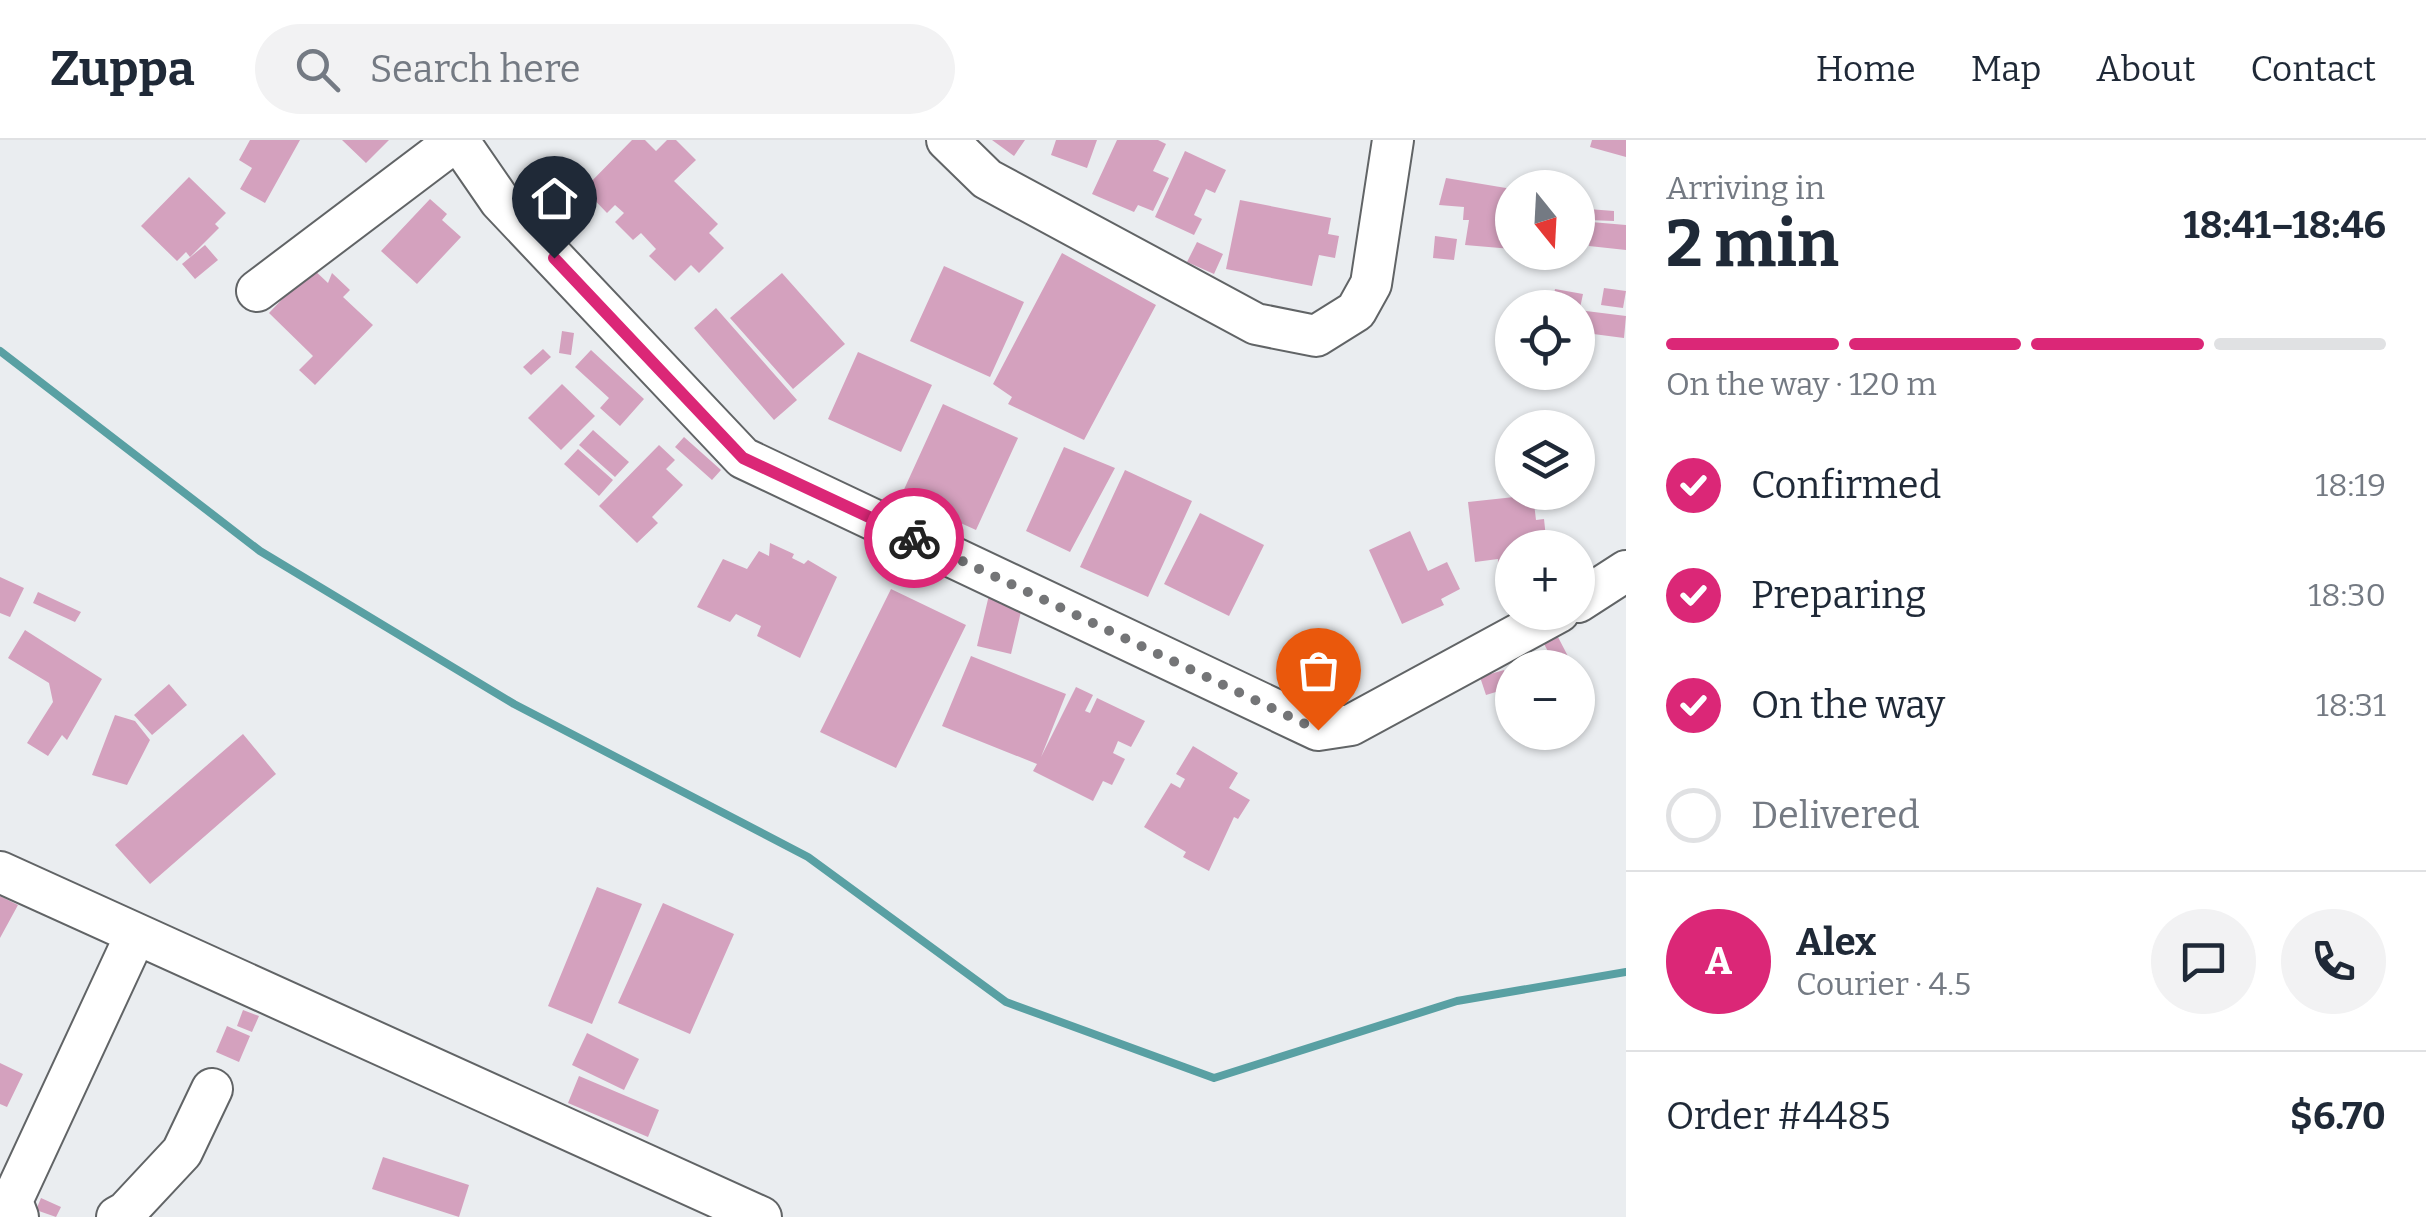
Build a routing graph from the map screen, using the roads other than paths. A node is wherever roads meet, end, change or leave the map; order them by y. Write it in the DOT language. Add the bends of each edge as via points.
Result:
graph roads {
  1 [pos="458,140"];
  2 [pos="947,140"];
  3 [pos="1393,140"];
  4 [pos="257,291"];
  5 [pos="1626,572"];
  6 [pos="1595,591"];
  7 [pos="1526,630"];
  8 [pos="0,872"];
  9 [pos="136,934"];
  10 [pos="212,1088"];
  11 [pos="18,1217"];
  12 [pos="117,1217"];
  13 [pos="761,1217"];
  1 -- 4 [label="lane"];
  1 -- 7 [label="lane" via="500,201 743,458 1318,730 1351,724"];
  2 -- 3 [label="lane" via="988,179 1256,324 1316,336 1356,311 1371,284"];
  5 -- 6 [label="lane"];
  8 -- 9 [label="lane"];
  9 -- 11 [label="lane" via="12,1201"];
  9 -- 13 [label="lane"];
  10 -- 12 [label="lane" via="182,1152"];
}
